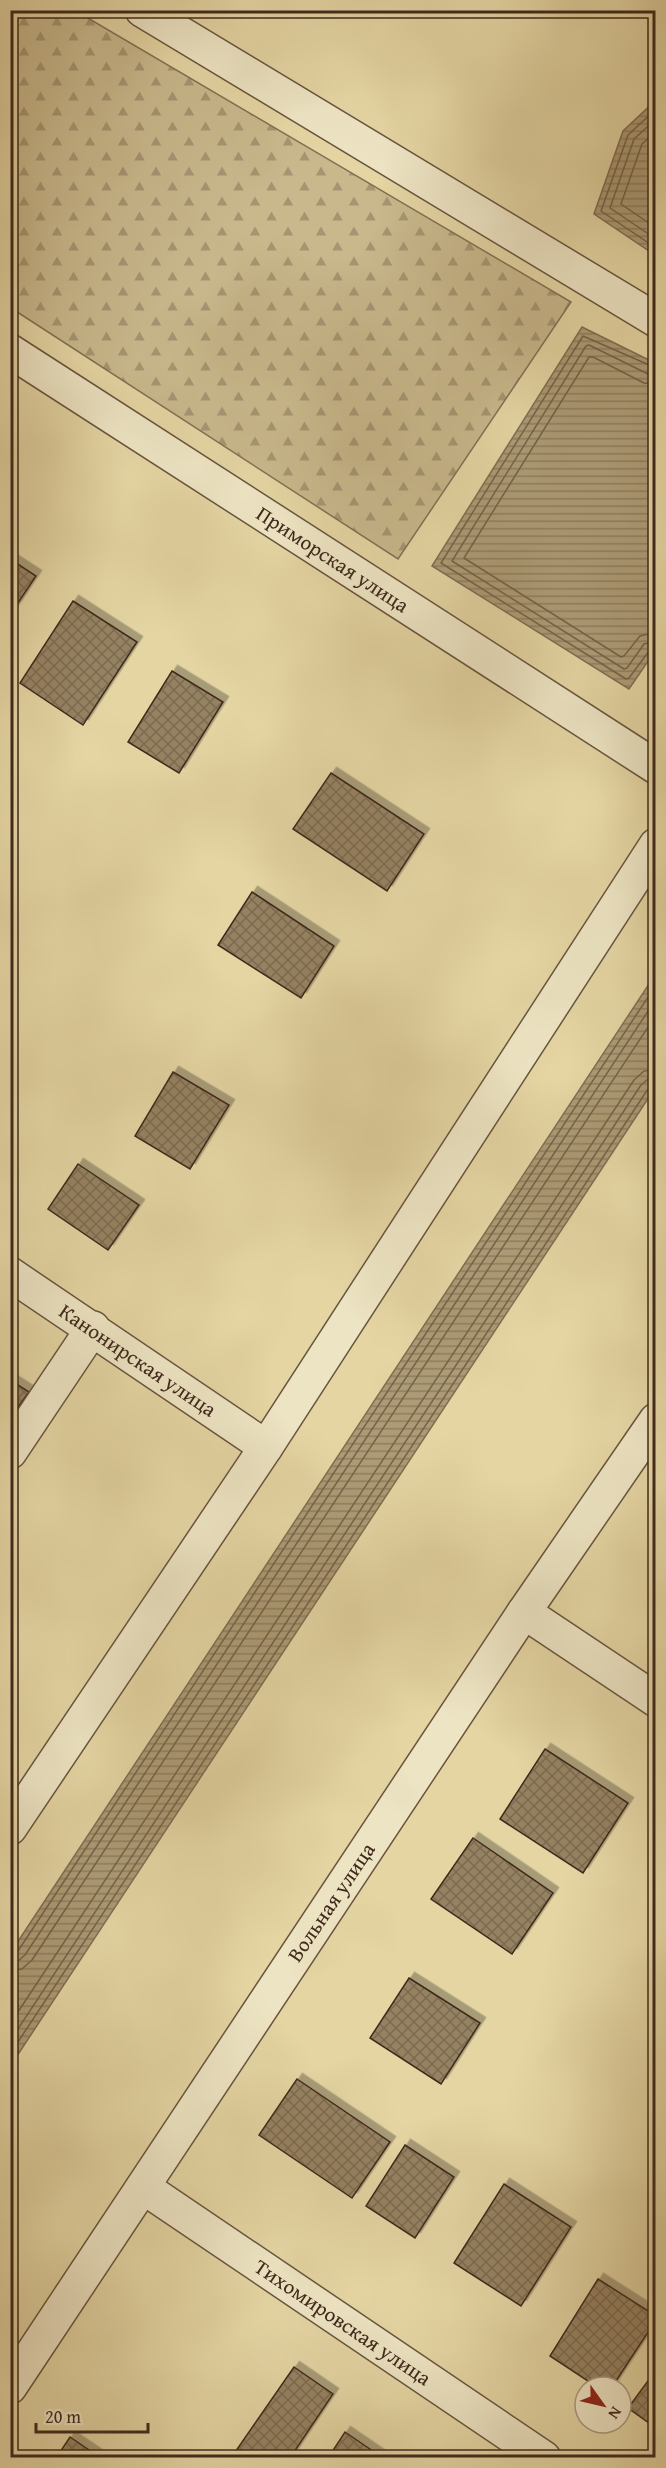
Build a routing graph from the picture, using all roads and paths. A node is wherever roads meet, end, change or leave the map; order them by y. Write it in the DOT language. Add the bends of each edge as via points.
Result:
graph roads {
  1 [pos="142,10"];
  2 [pos="656,320"];
  3 [pos="10,351"];
  4 [pos="656,767"];
  5 [pos="650,863"];
  6 [pos="10,1274"];
  7 [pos="93,1328"];
  8 [pos="656,1420"];
  9 [pos="266,1447"];
  10 [pos="10,1452"];
  11 [pos="525,1612"];
  12 [pos="656,1700"];
  13 [pos="10,1828"];
  14 [pos="143,2187"];
  15 [pos="10,2387"];
  16 [pos="544,2457"];
  1 -- 2 [label="street"];
  3 -- 4 [label="street, Приморская улица"];
  5 -- 9 [label="street"];
  6 -- 7 [label="street, Канонирская улица"];
  7 -- 9 [label="street, Канонирская улица"];
  7 -- 10 [label="street"];
  8 -- 11 [label="street, Вольная улица"];
  9 -- 13 [label="street"];
  11 -- 12 [label="street"];
  11 -- 14 [label="street, Вольная улица"];
  14 -- 15 [label="street, Вольная улица"];
  14 -- 16 [label="street, Тихомировская улица"];
}
